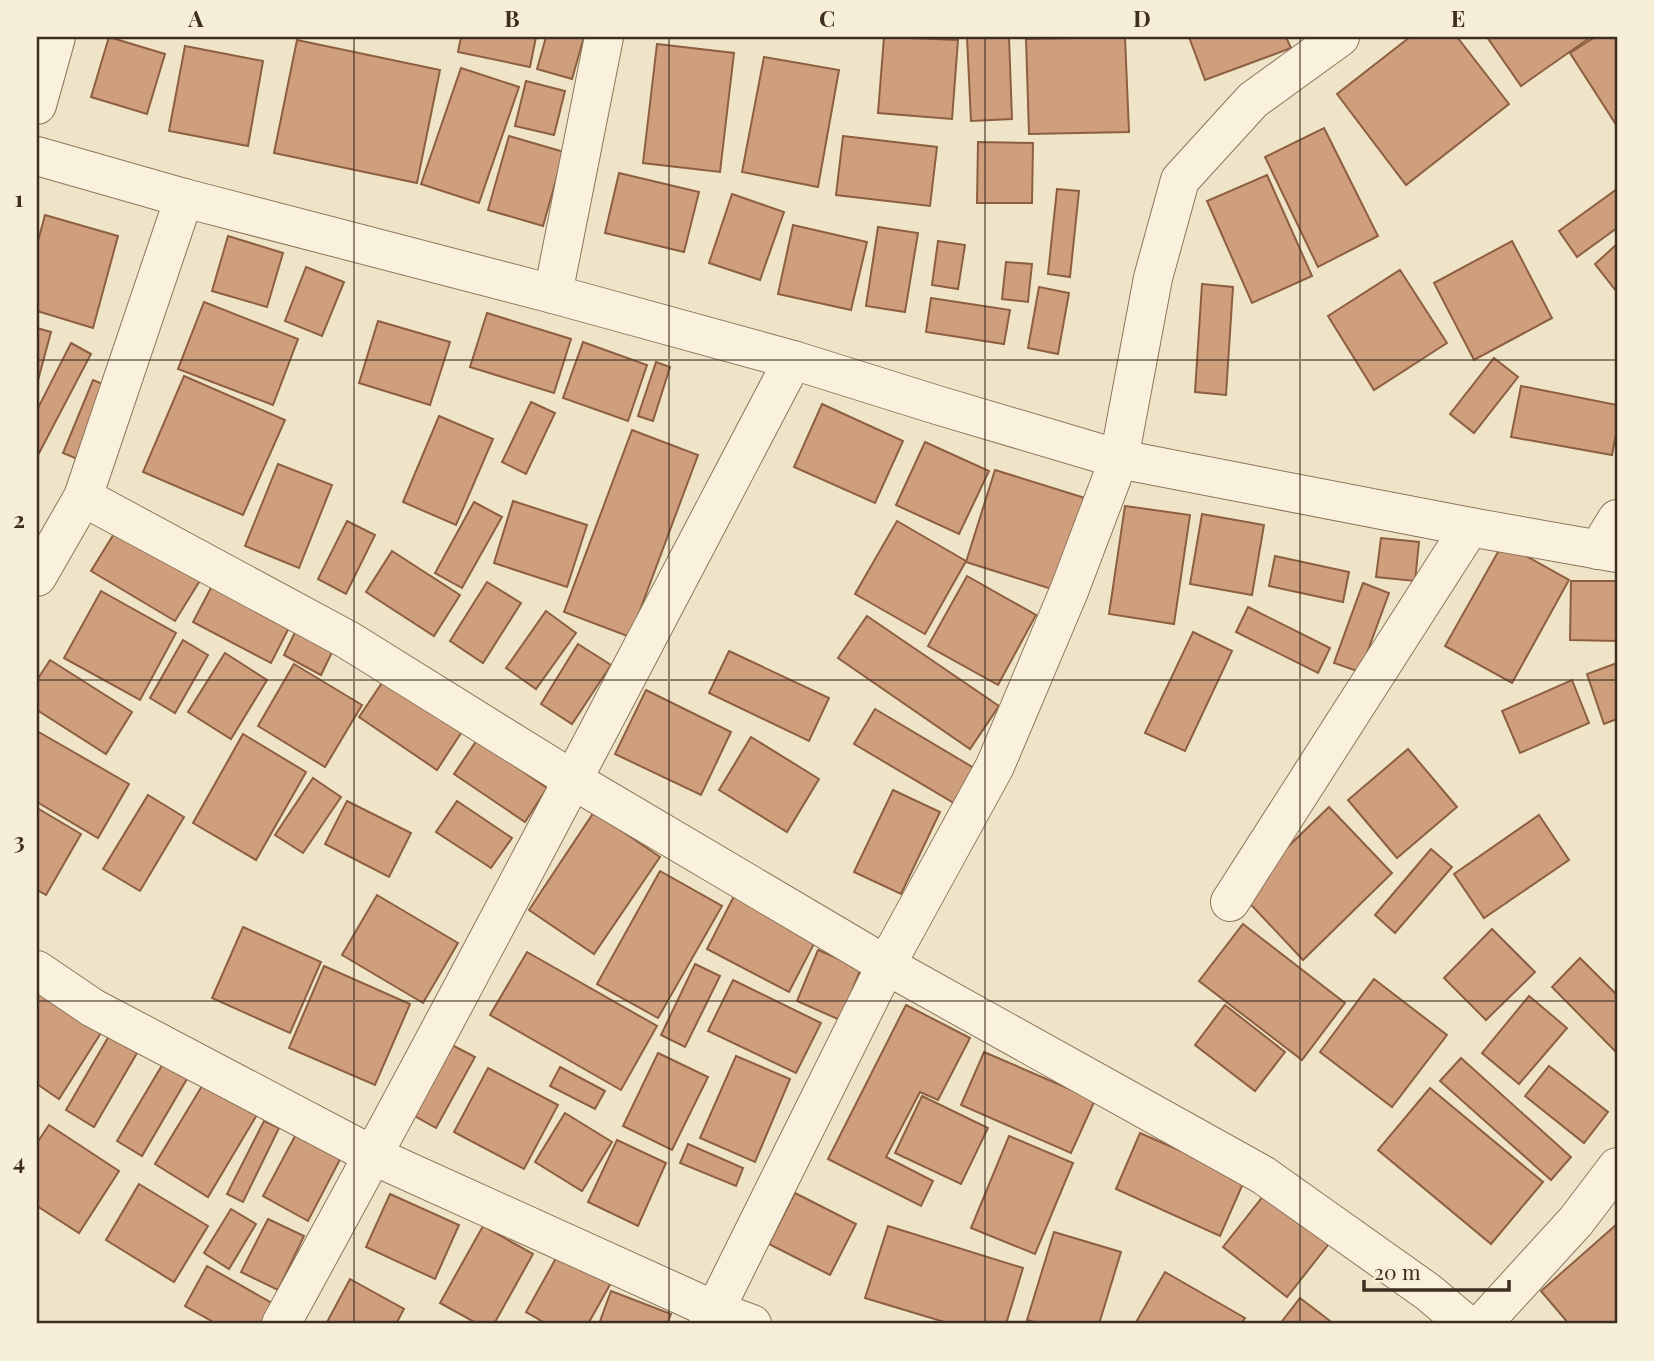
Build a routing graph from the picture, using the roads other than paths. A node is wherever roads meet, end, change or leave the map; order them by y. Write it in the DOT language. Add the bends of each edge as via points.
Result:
graph roads {
  1 [pos="56,37"];
  2 [pos="604,37"];
  3 [pos="1340,37"];
  4 [pos="37,105"];
  5 [pos="37,156"];
  6 [pos="184,198"];
  7 [pos="553,294"];
  8 [pos="793,360"];
  9 [pos="1119,459"];
  10 [pos="83,497"];
  11 [pos="1470,527"];
  12 [pos="1611,541"];
  13 [pos="37,577"];
  14 [pos="573,780"];
  15 [pos="1230,902"];
  16 [pos="886,965"];
  17 [pos="37,970"];
  18 [pos="374,1156"];
  19 [pos="1617,1167"];
  20 [pos="711,1317"];
  21 [pos="281,1324"];
  22 [pos="752,1324"];
  23 [pos="1466,1324"];
  24 [pos="1482,1324"];
  1 -- 4 [label="street"];
  2 -- 7 [label="street"];
  3 -- 9 [label="street" via="1253,100 1181,180 1153,278"];
  5 -- 6 [label="street"];
  6 -- 7 [label="street"];
  6 -- 10 [label="street"];
  7 -- 8 [label="street"];
  8 -- 9 [label="street"];
  8 -- 14 [label="street"];
  9 -- 11 [label="street"];
  9 -- 16 [label="street" via="995,766"];
  10 -- 13 [label="street"];
  10 -- 14 [label="street" via="348,640"];
  11 -- 12 [label="street"];
  11 -- 15 [label="street"];
  14 -- 16 [label="street"];
  14 -- 18 [label="street"];
  16 -- 20 [label="street"];
  16 -- 23 [label="street" via="1263,1175"];
  17 -- 18 [label="street" via="93,1008"];
  18 -- 20 [label="street"];
  18 -- 21 [label="street"];
  19 -- 24 [label="street" via="1576,1221"];
  20 -- 22 [label="street"];
}
